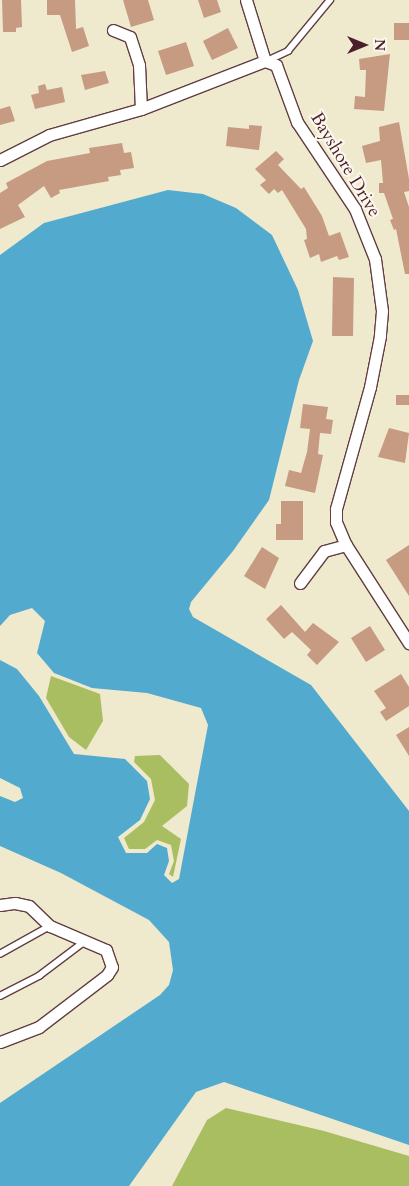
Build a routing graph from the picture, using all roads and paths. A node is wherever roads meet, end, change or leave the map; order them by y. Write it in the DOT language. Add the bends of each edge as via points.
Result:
graph roads {
  1 [pos="246,0"];
  2 [pos="330,0"];
  3 [pos="112,30"];
  4 [pos="265,61"];
  5 [pos="141,108"];
  6 [pos="0,160"];
  7 [pos="346,545"];
  8 [pos="300,583"];
  9 [pos="409,643"];
  10 [pos="0,905"];
  11 [pos="50,926"];
  12 [pos="84,942"];
  13 [pos="0,954"];
  14 [pos="0,996"];
  15 [pos="0,1042"];
  1 -- 4 [label="street"];
  2 -- 4 [label="lane" via="288,51"];
  3 -- 5 [label="street" via="130,37 139,65"];
  4 -- 5 [label="street"];
  4 -- 7 [label="street, Bayshore Drive" via="276,65 297,122 355,210 375,259 380,283 379,344 336,509 336,522"];
  5 -- 6 [label="street" via="49,136"];
  7 -- 8 [label="street" via="324,551"];
  7 -- 9 [label="street, Bayshore Drive"];
  10 -- 11 [label="street" via="15,903 29,906"];
  11 -- 12 [label="street"];
  11 -- 13 [label="lane"];
  12 -- 14 [label="lane" via="39,976"];
  12 -- 15 [label="street" via="106,950 112,967 107,975 39,1027"];
}
